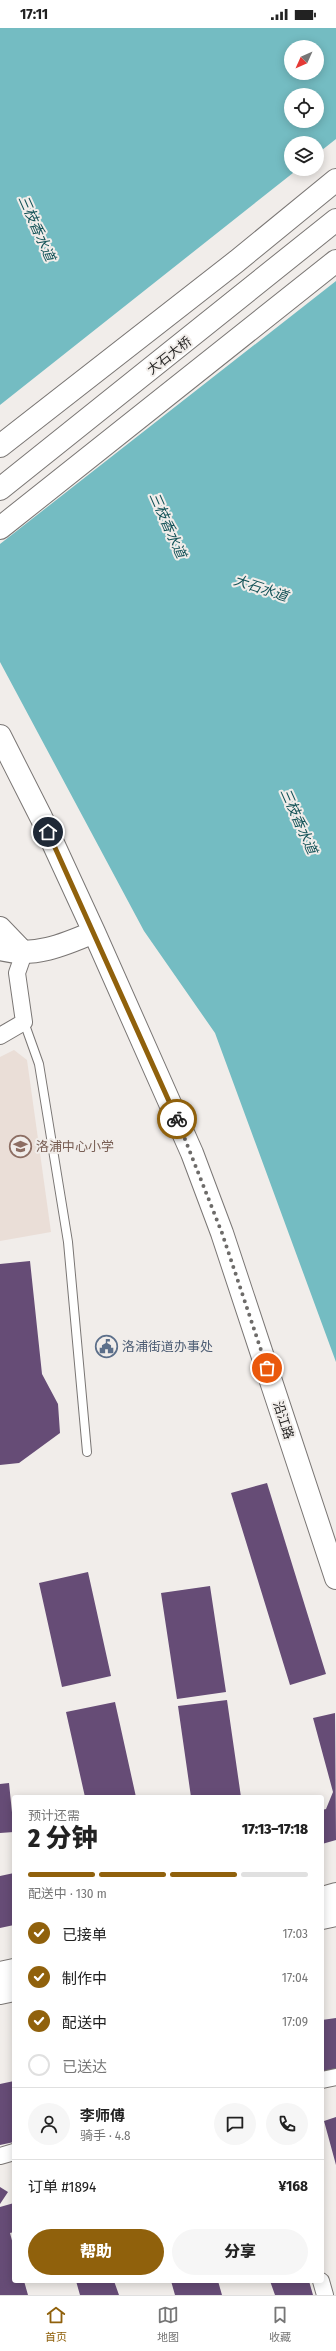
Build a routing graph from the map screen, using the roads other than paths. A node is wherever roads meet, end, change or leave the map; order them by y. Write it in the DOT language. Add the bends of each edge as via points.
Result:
graph roads {
  1 [pos="336,180"];
  2 [pos="336,220"];
  3 [pos="336,261"];
  4 [pos="0,446"];
  5 [pos="0,489"];
  6 [pos="0,528"];
  7 [pos="0,736"];
  8 [pos="0,928"];
  9 [pos="94,932"];
  10 [pos="0,949"];
  11 [pos="24,953"];
  12 [pos="24,1022"];
  13 [pos="0,1036"];
  14 [pos="87,1452"];
  15 [pos="336,1578"];
  16 [pos="336,1894"];
  17 [pos="324,1897"];
  18 [pos="336,1915"];
  19 [pos="324,1918"];
  20 [pos="12,1970"];
  21 [pos="0,1972"];
  22 [pos="12,1990"];
  23 [pos="0,1993"];
  24 [pos="336,2077"];
  25 [pos="324,2080"];
  26 [pos="12,2153"];
  27 [pos="0,2156"];
  28 [pos="322,2283"];
  29 [pos="325,2295"];
  1 -- 4 [label="main road" via="238,261"];
  2 -- 5 [label="main road, 大石大桥"];
  3 -- 6 [label="main road"];
  7 -- 9 [label="main road, 沿江路"];
  8 -- 11 [label="main road"];
  9 -- 11 [label="main road" via="57,948"];
  9 -- 15 [label="main road, 沿江路" via="169,1100 222,1233"];
  10 -- 11 [label="main road"];
  11 -- 12 [label="street" via="17,973"];
  12 -- 13 [label="street"];
  12 -- 14 [label="lane" via="39,1064 68,1242"];
  16 -- 17 [label="main road"];
  18 -- 19 [label="main road"];
  20 -- 21 [label="main road"];
  22 -- 23 [label="main road"];
  24 -- 25 [label="street"];
  26 -- 27 [label="street"];
  28 -- 29 [label="street"];
}
